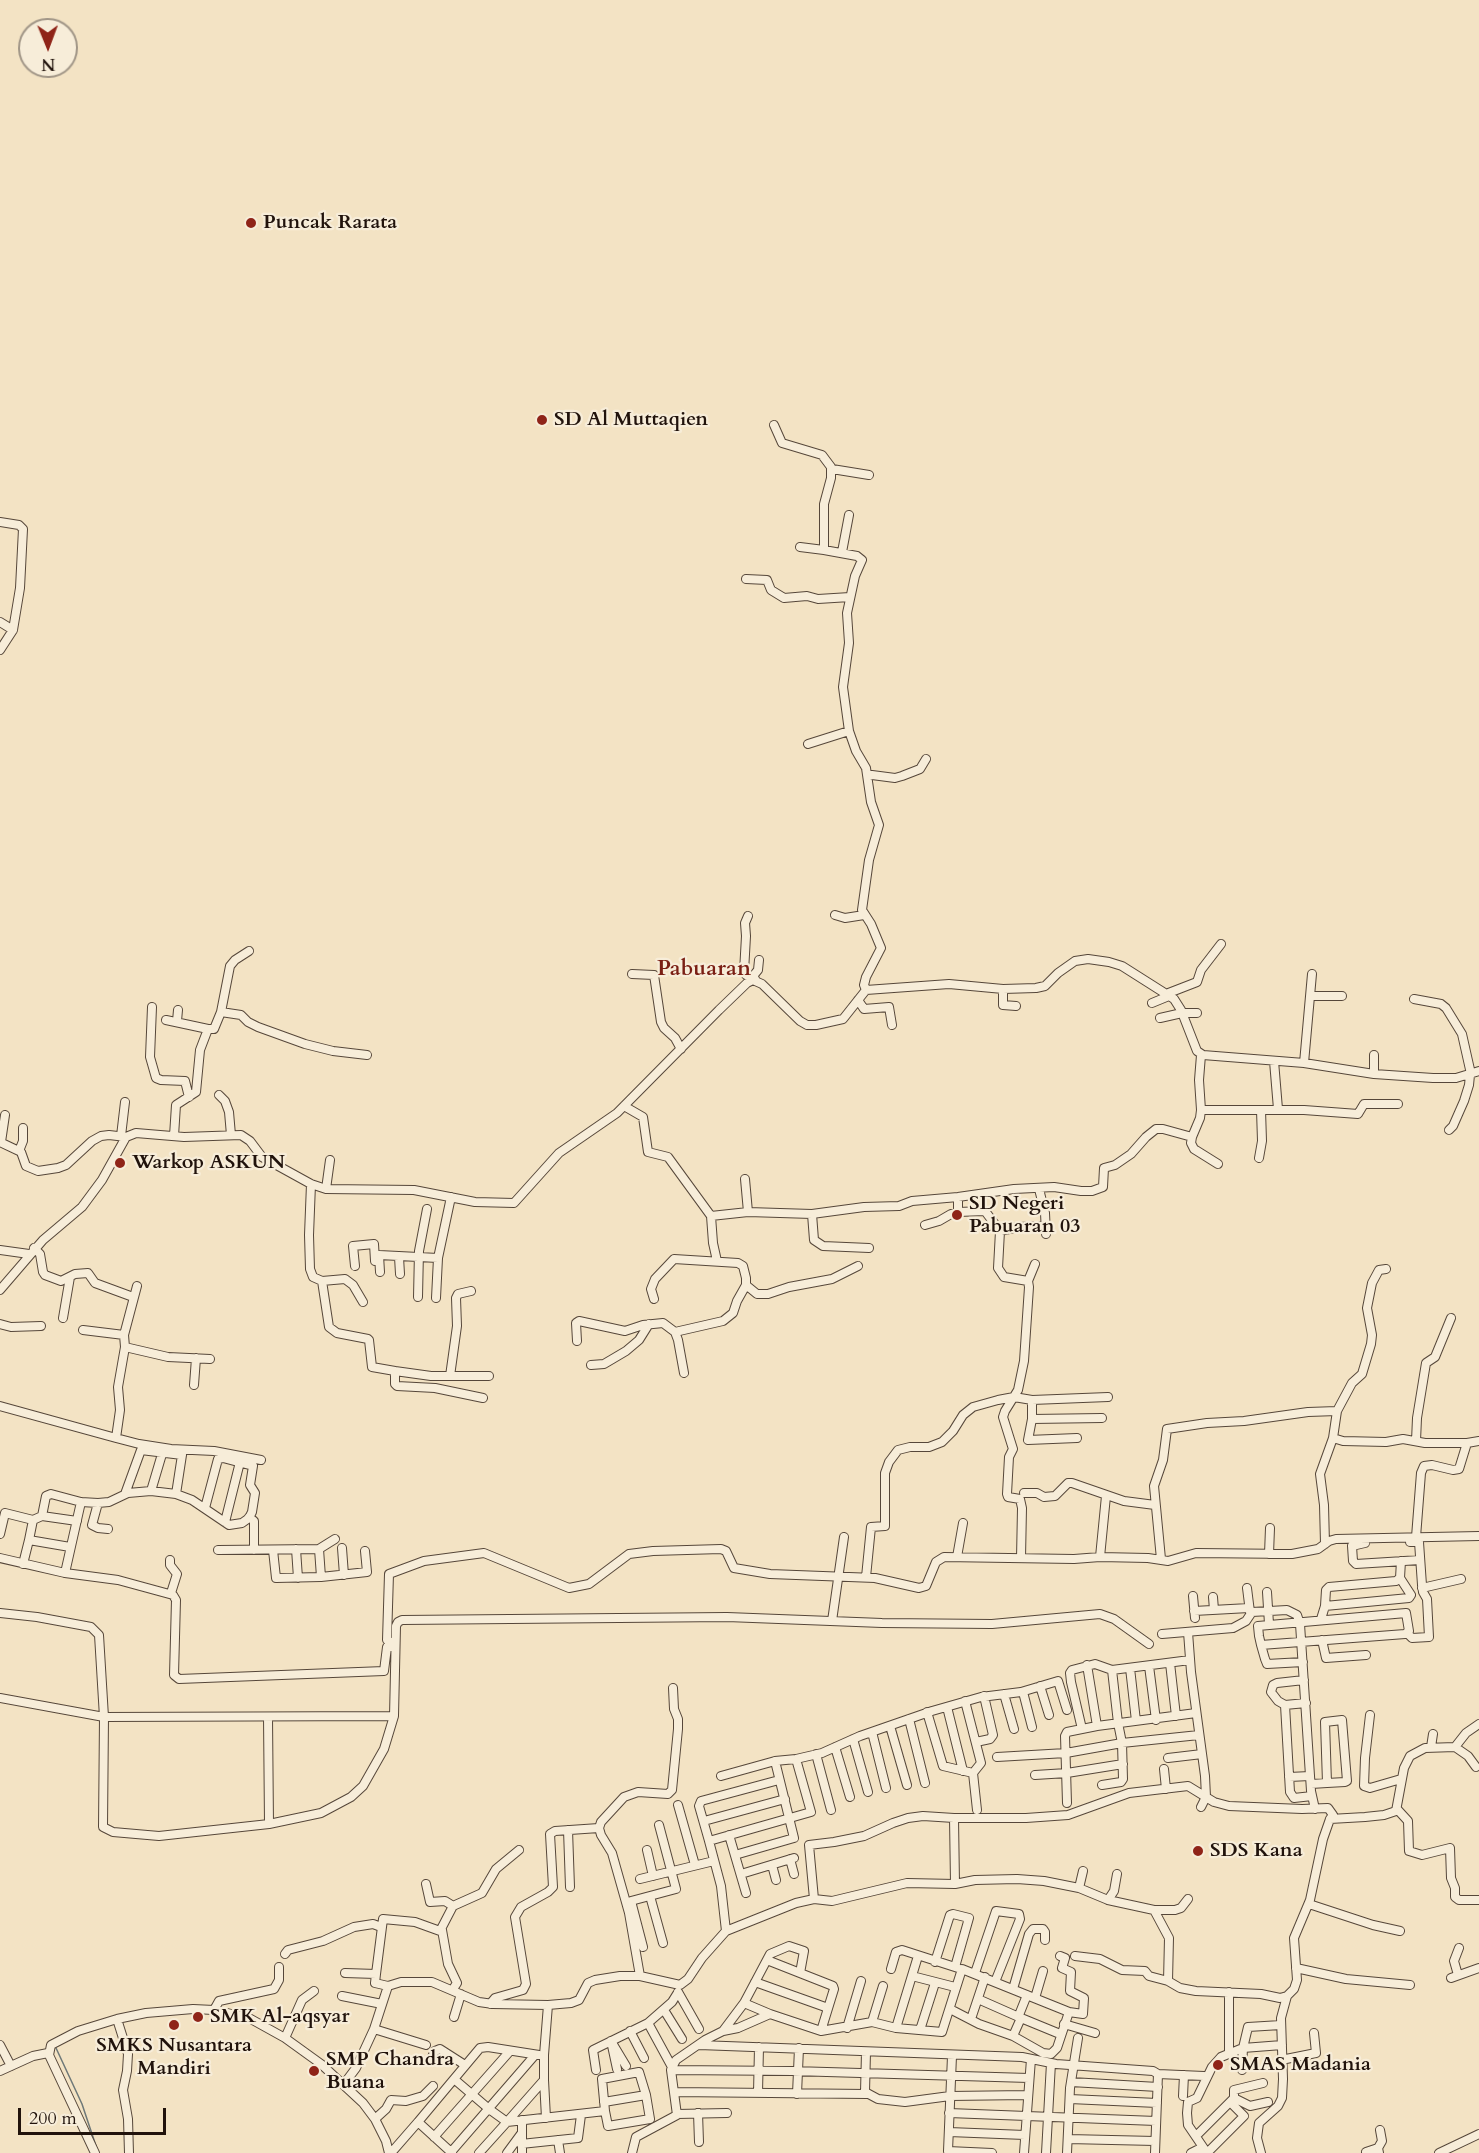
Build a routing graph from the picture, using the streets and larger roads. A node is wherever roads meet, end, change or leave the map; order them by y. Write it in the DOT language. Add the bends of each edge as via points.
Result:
graph roads {
  1 [pos="774,425"];
  2 [pos="832,469"];
  3 [pos="870,475"];
  4 [pos="849,515"];
  5 [pos="0,522"];
  6 [pos="800,547"];
  7 [pos="824,550"];
  8 [pos="842,552"];
  9 [pos="746,579"];
  10 [pos="850,597"];
  11 [pos="0,622"];
  12 [pos="12,630"];
  13 [pos="0,650"];
  14 [pos="849,731"];
  15 [pos="808,744"];
  16 [pos="926,759"];
  17 [pos="868,776"];
  18 [pos="835,915"];
  19 [pos="864,915"];
  20 [pos="748,916"];
  21 [pos="1220,946"];
  22 [pos="249,951"];
  23 [pos="759,960"];
  24 [pos="632,974"];
  25 [pos="1312,974"];
  26 [pos="754,978"];
  27 [pos="1003,989"];
  28 [pos="866,990"];
  29 [pos="1167,995"];
  30 [pos="1310,996"];
  31 [pos="1342,996"];
  32 [pos="1414,999"];
  33 [pos="858,1000"];
  34 [pos="1152,1003"];
  35 [pos="1016,1006"];
  36 [pos="152,1007"];
  37 [pos="178,1010"];
  38 [pos="221,1012"];
  39 [pos="1197,1012"];
  40 [pos="1182,1013"];
  41 [pos="1160,1018"];
  42 [pos="166,1020"];
  43 [pos="177,1021"];
  44 [pos="892,1025"];
  45 [pos="208,1029"];
  46 [pos="681,1049"];
  47 [pos="367,1055"];
  48 [pos="1201,1055"];
  49 [pos="1374,1055"];
  50 [pos="1274,1061"];
  51 [pos="1304,1063"];
  52 [pos="1473,1073"];
  53 [pos="1374,1074"];
  54 [pos="219,1095"];
  55 [pos="189,1097"];
  56 [pos="125,1102"];
  57 [pos="1398,1104"];
  58 [pos="624,1106"];
  59 [pos="1201,1110"];
  60 [pos="1261,1110"];
  61 [pos="1278,1110"];
  62 [pos="5,1115"];
  63 [pos="23,1128"];
  64 [pos="1449,1130"];
  65 [pos="231,1131"];
  66 [pos="122,1134"];
  67 [pos="174,1134"];
  68 [pos="1192,1137"];
  69 [pos="0,1142"];
  70 [pos="20,1151"];
  71 [pos="1259,1158"];
  72 [pos="330,1160"];
  73 [pos="1218,1164"];
  74 [pos="745,1179"];
  75 [pos="312,1184"];
  76 [pos="326,1187"];
  77 [pos="1040,1189"];
  78 [pos="451,1197"];
  79 [pos="958,1197"];
  80 [pos="427,1209"];
  81 [pos="748,1212"];
  82 [pos="958,1212"];
  83 [pos="812,1214"];
  84 [pos="711,1216"];
  85 [pos="925,1225"];
  86 [pos="1000,1231"];
  87 [pos="869,1248"];
  88 [pos="0,1250"];
  89 [pos="32,1251"];
  90 [pos="399,1257"];
  91 [pos="376,1258"];
  92 [pos="419,1258"];
  93 [pos="438,1258"];
  94 [pos="717,1261"];
  95 [pos="1035,1264"];
  96 [pos="355,1266"];
  97 [pos="858,1266"];
  98 [pos="1386,1269"];
  99 [pos="380,1272"];
  100 [pos="400,1274"];
  101 [pos="70,1277"];
  102 [pos="322,1281"];
  103 [pos="1028,1281"];
  104 [pos="746,1285"];
  105 [pos="137,1286"];
  106 [pos="0,1289"];
  107 [pos="471,1292"];
  108 [pos="0,1295"];
  109 [pos="133,1297"];
  110 [pos="418,1297"];
  111 [pos="436,1298"];
  112 [pos="654,1299"];
  113 [pos="363,1302"];
  114 [pos="63,1318"];
  115 [pos="1451,1318"];
  116 [pos="0,1324"];
  117 [pos="650,1324"];
  118 [pos="41,1326"];
  119 [pos="83,1330"];
  120 [pos="675,1332"];
  121 [pos="124,1335"];
  122 [pos="577,1341"];
  123 [pos="125,1347"];
  124 [pos="196,1358"];
  125 [pos="210,1359"];
  126 [pos="591,1365"];
  127 [pos="395,1371"];
  128 [pos="684,1373"];
  129 [pos="450,1376"];
  130 [pos="489,1376"];
  131 [pos="194,1385"];
  132 [pos="1014,1397"];
  133 [pos="1108,1397"];
  134 [pos="483,1398"];
  135 [pos="1032,1400"];
  136 [pos="0,1406"];
  137 [pos="1336,1411"];
  138 [pos="1102,1418"];
  139 [pos="1032,1419"];
  140 [pos="116,1438"];
  141 [pos="1077,1438"];
  142 [pos="1332,1438"];
  143 [pos="1416,1441"];
  144 [pos="1479,1441"];
  145 [pos="1467,1443"];
  146 [pos="162,1454"];
  147 [pos="261,1460"];
  148 [pos="240,1462"];
  149 [pos="151,1491"];
  150 [pos="1024,1493"];
  151 [pos="124,1494"];
  152 [pos="176,1494"];
  153 [pos="1106,1496"];
  154 [pos="81,1502"];
  155 [pos="98,1503"];
  156 [pos="1155,1505"];
  157 [pos="205,1508"];
  158 [pos="42,1516"];
  159 [pos="249,1517"];
  160 [pos="33,1520"];
  161 [pos="77,1521"];
  162 [pos="225,1522"];
  163 [pos="963,1523"];
  164 [pos="1270,1528"];
  165 [pos="108,1529"];
  166 [pos="0,1534"];
  167 [pos="844,1536"];
  168 [pos="1479,1536"];
  169 [pos="1416,1537"];
  170 [pos="335,1539"];
  171 [pos="29,1540"];
  172 [pos="1325,1544"];
  173 [pos="70,1547"];
  174 [pos="342,1548"];
  175 [pos="296,1549"];
  176 [pos="319,1549"];
  177 [pos="218,1550"];
  178 [pos="254,1550"];
  179 [pos="273,1550"];
  180 [pos="365,1551"];
  181 [pos="1269,1554"];
  182 [pos="957,1557"];
  183 [pos="1100,1557"];
  184 [pos="0,1558"];
  185 [pos="1020,1558"];
  186 [pos="1161,1559"];
  187 [pos="171,1560"];
  188 [pos="1420,1560"];
  189 [pos="1401,1561"];
  190 [pos="23,1564"];
  191 [pos="65,1573"];
  192 [pos="344,1575"];
  193 [pos="838,1575"];
  194 [pos="321,1577"];
  195 [pos="866,1577"];
  196 [pos="298,1578"];
  197 [pos="1400,1578"];
  198 [pos="1461,1579"];
  199 [pos="1247,1588"];
  200 [pos="1422,1588"];
  201 [pos="1267,1592"];
  202 [pos="171,1593"];
  203 [pos="1193,1596"];
  204 [pos="1213,1598"];
  205 [pos="1325,1606"];
  206 [pos="1214,1610"];
  207 [pos="1249,1610"];
  208 [pos="1268,1611"];
  209 [pos="0,1613"];
  210 [pos="1321,1619"];
  211 [pos="832,1621"];
  212 [pos="1299,1621"];
  213 [pos="1269,1624"];
  214 [pos="1188,1632"];
  215 [pos="1407,1633"];
  216 [pos="1162,1634"];
  217 [pos="1322,1640"];
  218 [pos="1301,1641"];
  219 [pos="1149,1644"];
  220 [pos="395,1645"];
  221 [pos="1261,1645"];
  222 [pos="1366,1655"];
  223 [pos="1190,1660"];
  224 [pos="1303,1662"];
  225 [pos="1170,1663"];
  226 [pos="1087,1665"];
  227 [pos="1149,1666"];
  228 [pos="1130,1668"];
  229 [pos="395,1669"];
  230 [pos="1112,1670"];
  231 [pos="384,1671"];
  232 [pos="1304,1680"];
  233 [pos="1040,1686"];
  234 [pos="673,1688"];
  235 [pos="1023,1692"];
  236 [pos="1004,1694"];
  237 [pos="984,1696"];
  238 [pos="0,1698"];
  239 [pos="965,1701"];
  240 [pos="1305,1703"];
  241 [pos="1285,1705"];
  242 [pos="946,1707"];
  243 [pos="1067,1710"];
  244 [pos="927,1712"];
  245 [pos="1196,1713"];
  246 [pos="1049,1715"];
  247 [pos="1370,1715"];
  248 [pos="394,1716"];
  249 [pos="1176,1716"];
  250 [pos="104,1717"];
  251 [pos="268,1717"];
  252 [pos="909,1719"];
  253 [pos="1155,1720"];
  254 [pos="1137,1721"];
  255 [pos="1118,1723"];
  256 [pos="1479,1724"];
  257 [pos="890,1726"];
  258 [pos="1097,1726"];
  259 [pos="1032,1727"];
  260 [pos="1014,1729"];
  261 [pos="1082,1729"];
  262 [pos="872,1732"];
  263 [pos="1433,1734"];
  264 [pos="1199,1735"];
  265 [pos="853,1739"];
  266 [pos="976,1742"];
  267 [pos="1122,1743"];
  268 [pos="1431,1747"];
  269 [pos="1455,1747"];
  270 [pos="835,1748"];
  271 [pos="1066,1753"];
  272 [pos="816,1754"];
  273 [pos="1202,1754"];
  274 [pos="997,1757"];
  275 [pos="1168,1758"];
  276 [pos="796,1759"];
  277 [pos="775,1761"];
  278 [pos="1123,1764"];
  279 [pos="1476,1767"];
  280 [pos="1164,1769"];
  281 [pos="963,1771"];
  282 [pos="973,1773"];
  283 [pos="1067,1773"];
  284 [pos="1035,1775"];
  285 [pos="721,1776"];
  286 [pos="1289,1777"];
  287 [pos="1401,1779"];
  288 [pos="779,1780"];
  289 [pos="1310,1780"];
  290 [pos="925,1783"];
  291 [pos="1327,1783"];
  292 [pos="907,1785"];
  293 [pos="1102,1785"];
  294 [pos="886,1788"];
  295 [pos="1166,1789"];
  296 [pos="868,1792"];
  297 [pos="1312,1796"];
  298 [pos="850,1797"];
  299 [pos="1206,1797"];
  300 [pos="785,1799"];
  301 [pos="1067,1803"];
  302 [pos="678,1805"];
  303 [pos="1201,1807"];
  304 [pos="1315,1809"];
  305 [pos="1397,1809"];
  306 [pos="831,1810"];
  307 [pos="977,1810"];
  308 [pos="791,1818"];
  309 [pos="954,1818"];
  310 [pos="1330,1819"];
  311 [pos="704,1821"];
  312 [pos="269,1824"];
  313 [pos="659,1825"];
  314 [pos="599,1828"];
  315 [pos="568,1830"];
  316 [pos="729,1835"];
  317 [pos="709,1841"];
  318 [pos="519,1850"];
  319 [pos="646,1850"];
  320 [pos="735,1855"];
  321 [pos="714,1861"];
  322 [pos="772,1864"];
  323 [pos="695,1865"];
  324 [pos="671,1871"];
  325 [pos="1083,1871"];
  326 [pos="741,1874"];
  327 [pos="794,1874"];
  328 [pos="1117,1874"];
  329 [pos="653,1875"];
  330 [pos="640,1879"];
  331 [pos="776,1880"];
  332 [pos="426,1884"];
  333 [pos="956,1884"];
  334 [pos="570,1887"];
  335 [pos="1079,1888"];
  336 [pos="746,1893"];
  337 [pos="650,1896"];
  338 [pos="814,1899"];
  339 [pos="1188,1899"];
  340 [pos="1108,1900"];
  341 [pos="1479,1900"];
  342 [pos="1309,1904"];
  343 [pos="453,1906"];
  344 [pos="1154,1910"];
  345 [pos="381,1927"];
  346 [pos="442,1930"];
  347 [pos="726,1931"];
  348 [pos="1400,1931"];
  349 [pos="1044,1940"];
  350 [pos="663,1943"];
  351 [pos="644,1947"];
  352 [pos="1459,1948"];
  353 [pos="285,1954"];
  354 [pos="918,1956"];
  355 [pos="1060,1956"];
  356 [pos="1075,1956"];
  357 [pos="767,1960"];
  358 [pos="935,1962"];
  359 [pos="279,1967"];
  360 [pos="959,1968"];
  361 [pos="1296,1968"];
  362 [pos="1479,1968"];
  363 [pos="891,1969"];
  364 [pos="1043,1971"];
  365 [pos="345,1973"];
  366 [pos="800,1973"];
  367 [pos="975,1973"];
  368 [pos="376,1974"];
  369 [pos="640,1976"];
  370 [pos="912,1976"];
  371 [pos="985,1977"];
  372 [pos="861,1981"];
  373 [pos="1168,1981"];
  374 [pos="755,1982"];
  375 [pos="995,1982"];
  376 [pos="935,1983"];
  377 [pos="680,1985"];
  378 [pos="1410,1985"];
  379 [pos="387,1986"];
  380 [pos="883,1986"];
  381 [pos="956,1987"];
  382 [pos="453,1989"];
  383 [pos="1013,1989"];
  384 [pos="314,1991"];
  385 [pos="1229,1992"];
  386 [pos="461,1994"];
  387 [pos="677,1994"];
  388 [pos="342,1996"];
  389 [pos="1031,1996"];
  390 [pos="1287,1996"];
  391 [pos="978,2000"];
  392 [pos="744,2003"];
  393 [pos="382,2004"];
  394 [pos="490,2004"];
  395 [pos="548,2005"];
  396 [pos="828,2008"];
  397 [pos="950,2009"];
  398 [pos="214,2010"];
  399 [pos="664,2010"];
  400 [pos="1069,2012"];
  401 [pos="770,2014"];
  402 [pos="454,2017"];
  403 [pos="1020,2017"];
  404 [pos="117,2019"];
  405 [pos="971,2019"];
  406 [pos="872,2022"];
  407 [pos="648,2023"];
  408 [pos="1064,2024"];
  409 [pos="1281,2025"];
  410 [pos="847,2028"];
  411 [pos="896,2028"];
  412 [pos="374,2029"];
  413 [pos="699,2030"];
  414 [pos="920,2030"];
  415 [pos="630,2031"];
  416 [pos="723,2031"];
  417 [pos="821,2031"];
  418 [pos="1095,2032"];
  419 [pos="1314,2033"];
  420 [pos="1060,2034"];
  421 [pos="1013,2036"];
  422 [pos="285,2038"];
  423 [pos="1078,2038"];
  424 [pos="681,2039"];
  425 [pos="611,2041"];
  426 [pos="697,2044"];
  427 [pos="0,2045"];
  428 [pos="1282,2045"];
  429 [pos="426,2046"];
  430 [pos="759,2047"];
  431 [pos="799,2048"];
  432 [pos="1243,2048"];
  433 [pos="510,2051"];
  434 [pos="866,2052"];
  435 [pos="48,2053"];
  436 [pos="1229,2053"];
  437 [pos="539,2055"];
  438 [pos="952,2056"];
  439 [pos="644,2058"];
  440 [pos="1031,2059"];
  441 [pos="1281,2060"];
  442 [pos="430,2061"];
  443 [pos="1051,2063"];
  444 [pos="1073,2064"];
  445 [pos="465,2065"];
  446 [pos="11,2066"];
  447 [pos="626,2066"];
  448 [pos="617,2068"];
  449 [pos="671,2069"];
  450 [pos="596,2070"];
  451 [pos="1242,2070"];
  452 [pos="0,2071"];
  453 [pos="759,2071"];
  454 [pos="798,2071"];
  455 [pos="865,2074"];
  456 [pos="1158,2074"];
  457 [pos="1184,2075"];
  458 [pos="1204,2076"];
  459 [pos="951,2077"];
  460 [pos="1029,2078"];
  461 [pos="454,2079"];
  462 [pos="544,2080"];
  463 [pos="1071,2082"];
  464 [pos="1263,2083"];
  465 [pos="344,2084"];
  466 [pos="433,2086"];
  467 [pos="1158,2087"];
  468 [pos="674,2092"];
  469 [pos="471,2093"];
  470 [pos="758,2093"];
  471 [pos="797,2094"];
  472 [pos="867,2094"];
  473 [pos="646,2095"];
  474 [pos="950,2096"];
  475 [pos="1027,2096"];
  476 [pos="1183,2096"];
  477 [pos="1070,2099"];
  478 [pos="1232,2100"];
  479 [pos="604,2102"];
  480 [pos="1268,2102"];
  481 [pos="1157,2103"];
  482 [pos="489,2109"];
  483 [pos="605,2111"];
  484 [pos="727,2113"];
  485 [pos="950,2113"];
  486 [pos="677,2114"];
  487 [pos="698,2114"];
  488 [pos="581,2115"];
  489 [pos="1048,2117"];
  490 [pos="1069,2117"];
  491 [pos="546,2118"];
  492 [pos="1025,2118"];
  493 [pos="375,2119"];
  494 [pos="522,2120"];
  495 [pos="1156,2121"];
  496 [pos="418,2122"];
  497 [pos="507,2122"];
  498 [pos="1380,2130"];
  499 [pos="949,2132"];
  500 [pos="522,2134"];
  501 [pos="1479,2134"];
  502 [pos="1025,2135"];
  503 [pos="1196,2136"];
  504 [pos="434,2137"];
  505 [pos="1068,2139"];
  506 [pos="558,2140"];
  507 [pos="1155,2141"];
  508 [pos="699,2142"];
  509 [pos="521,2149"];
  510 [pos="1378,2150"];
  511 [pos="452,2152"];
  512 [pos="1366,2152"];
  513 [pos="95,2153"];
  514 [pos="129,2153"];
  515 [pos="390,2153"];
  516 [pos="479,2153"];
  517 [pos="507,2153"];
  518 [pos="560,2153"];
  519 [pos="632,2153"];
  520 [pos="971,2153"];
  521 [pos="992,2153"];
  522 [pos="1024,2153"];
  523 [pos="1046,2153"];
  524 [pos="1067,2153"];
  525 [pos="1155,2153"];
  526 [pos="1191,2153"];
  527 [pos="1206,2153"];
  528 [pos="1261,2153"];
  529 [pos="1439,2153"];
  1 -- 2 [label="street" via="782,443 822,454"];
  2 -- 3 [label="street"];
  2 -- 7 [label="street" via="824,504"];
  4 -- 8 [label="street"];
  5 -- 12 [label="street" via="22,529 20,588"];
  6 -- 7 [label="street"];
  7 -- 8 [label="street"];
  8 -- 10 [label="street" via="862,560"];
  9 -- 10 [label="street" via="767,580 771,590 784,598"];
  10 -- 14 [label="street" via="843,683"];
  11 -- 12 [label="street"];
  12 -- 13 [label="street"];
  14 -- 15 [label="street"];
  14 -- 17 [label="street"];
  16 -- 17 [label="street" via="920,769 902,776"];
  17 -- 19 [label="street" via="879,825 862,896"];
  18 -- 19 [label="street"];
  19 -- 28 [label="street" via="881,948 866,977"];
  20 -- 26 [label="street" via="744,972"];
  21 -- 29 [label="street" via="1201,970 1197,982"];
  22 -- 38 [label="street" via="230,966"];
  23 -- 26 [label="street"];
  24 -- 46 [label="street" via="654,975 661,1022"];
  25 -- 30 [label="street"];
  26 -- 33 [label="street" via="807,1025 840,1021"];
  26 -- 46 [label="street"];
  27 -- 28 [label="street" via="949,984"];
  27 -- 29 [label="street" via="1043,987 1071,963 1088,959 1117,964"];
  27 -- 35 [label="street" via="1003,1005"];
  28 -- 33 [label="street"];
  29 -- 34 [label="street"];
  29 -- 40 [label="street"];
  30 -- 31 [label="street"];
  30 -- 51 [label="street"];
  32 -- 52 [label="street" via="1446,1008 1462,1035"];
  33 -- 44 [label="street" via="864,1009 889,1007"];
  36 -- 55 [label="street" via="150,1057 156,1078 185,1081"];
  37 -- 43 [label="street"];
  38 -- 45 [label="street" via="214,1029"];
  38 -- 47 [label="street" via="241,1015 258,1027 305,1044"];
  39 -- 40 [label="street"];
  40 -- 41 [label="street"];
  40 -- 48 [label="street"];
  42 -- 43 [label="street"];
  43 -- 45 [label="street"];
  45 -- 55 [label="street" via="199,1053 196,1092"];
  46 -- 58 [label="street"];
  48 -- 50 [label="street"];
  48 -- 59 [label="street"];
  49 -- 53 [label="street"];
  50 -- 51 [label="street"];
  50 -- 61 [label="street"];
  51 -- 53 [label="street"];
  52 -- 53 [label="street" via="1445,1078"];
  52 -- 64 [label="street"];
  54 -- 65 [label="street" via="227,1105"];
  55 -- 67 [label="street" via="176,1105"];
  56 -- 66 [label="street"];
  57 -- 61 [label="street" via="1364,1104 1358,1114"];
  58 -- 78 [label="street" via="559,1153 514,1203"];
  58 -- 84 [label="street" via="643,1117 648,1152 669,1157"];
  59 -- 60 [label="street"];
  59 -- 68 [label="street"];
  60 -- 61 [label="street"];
  60 -- 71 [label="street"];
  62 -- 69 [label="street"];
  63 -- 70 [label="street"];
  65 -- 67 [label="street"];
  65 -- 75 [label="street" via="245,1136 262,1157"];
  66 -- 67 [label="street"];
  66 -- 70 [label="street" via="100,1136 66,1165 45,1170 30,1169"];
  66 -- 89 [label="street" via="102,1180 82,1207"];
  68 -- 73 [label="street" via="1194,1149"];
  68 -- 77 [label="street" via="1156,1129 1131,1154 1104,1169 1100,1189"];
  69 -- 70 [label="street"];
  72 -- 76 [label="street"];
  74 -- 81 [label="street"];
  75 -- 76 [label="street"];
  75 -- 102 [label="street" via="310,1269 313,1277"];
  76 -- 78 [label="street" via="408,1189"];
  77 -- 79 [label="street"];
  77 -- 86 [label="street" via="1046,1230 1018,1227"];
  78 -- 93 [label="street"];
  79 -- 82 [label="street"];
  79 -- 83 [label="street"];
  80 -- 92 [label="street"];
  81 -- 83 [label="street"];
  81 -- 84 [label="street"];
  82 -- 85 [label="street"];
  82 -- 86 [label="street" via="985,1210"];
  83 -- 87 [label="street" via="814,1240 823,1245"];
  84 -- 94 [label="street"];
  86 -- 103 [label="street" via="1000,1273 1009,1279"];
  88 -- 89 [label="street"];
  89 -- 101 [label="street" via="40,1254 45,1275 61,1281"];
  89 -- 106 [label="street"];
  90 -- 91 [label="street"];
  90 -- 92 [label="street"];
  90 -- 100 [label="street"];
  91 -- 96 [label="street" via="374,1244 353,1246"];
  91 -- 99 [label="street"];
  92 -- 93 [label="street"];
  92 -- 110 [label="street"];
  93 -- 111 [label="street"];
  94 -- 104 [label="street" via="741,1264"];
  94 -- 112 [label="street" via="674,1259 655,1279 651,1289"];
  95 -- 103 [label="street"];
  97 -- 104 [label="street" via="831,1279 768,1294 757,1294"];
  98 -- 137 [label="street" via="1379,1270 1372,1284 1367,1308 1371,1344 1362,1374 1352,1383"];
  101 -- 109 [label="street" via="88,1274 95,1283"];
  101 -- 114 [label="street"];
  102 -- 113 [label="street" via="345,1279"];
  102 -- 127 [label="street" via="329,1327 337,1333 368,1339 372,1367"];
  103 -- 132 [label="street" via="1024,1361"];
  104 -- 120 [label="street" via="733,1313 723,1321"];
  105 -- 109 [label="street"];
  106 -- 108 [label="street"];
  107 -- 129 [label="street" via="456,1298"];
  109 -- 121 [label="street"];
  115 -- 143 [label="street" via="1435,1357 1426,1363"];
  116 -- 118 [label="street"];
  117 -- 120 [label="street" via="666,1324"];
  117 -- 122 [label="street" via="625,1331 577,1321"];
  117 -- 126 [label="street" via="626,1351 603,1364"];
  119 -- 121 [label="street"];
  120 -- 128 [label="street"];
  121 -- 123 [label="street"];
  123 -- 124 [label="street" via="168,1357"];
  123 -- 140 [label="street" via="118,1387"];
  124 -- 125 [label="street"];
  124 -- 131 [label="street"];
  127 -- 129 [label="street"];
  127 -- 134 [label="street" via="397,1386 435,1388"];
  129 -- 130 [label="street"];
  132 -- 135 [label="street"];
  132 -- 185 [label="street" via="1003,1417 1013,1449 1009,1456 1007,1494 1020,1499 1022,1508"];
  132 -- 195 [label="street" via="973,1407 942,1442 898,1450 885,1473 885,1526 871,1527"];
  133 -- 135 [label="street"];
  135 -- 139 [label="street"];
  136 -- 140 [label="street"];
  137 -- 142 [label="street"];
  137 -- 156 [label="street" via="1167,1429 1154,1486"];
  138 -- 139 [label="street"];
  139 -- 141 [label="street" via="1028,1440"];
  140 -- 147 [label="street"];
  142 -- 143 [label="street"];
  142 -- 172 [label="street" via="1320,1474"];
  143 -- 145 [label="street"];
  144 -- 145 [label="street"];
  145 -- 169 [label="street" via="1460,1469 1424,1466"];
  146 -- 149 [label="street"];
  146 -- 151 [label="street" via="139,1451"];
  146 -- 152 [label="street" via="182,1455"];
  148 -- 157 [label="street" via="218,1460"];
  148 -- 159 [label="street" via="254,1469 250,1485 255,1494"];
  148 -- 162 [label="street"];
  149 -- 151 [label="street"];
  149 -- 152 [label="street"];
  150 -- 153 [label="street" via="1055,1496 1070,1483"];
  151 -- 155 [label="street"];
  152 -- 157 [label="street"];
  153 -- 156 [label="street"];
  153 -- 183 [label="street"];
  154 -- 155 [label="street"];
  154 -- 158 [label="street" via="48,1495"];
  154 -- 161 [label="street"];
  155 -- 165 [label="street" via="92,1525"];
  156 -- 186 [label="street"];
  157 -- 162 [label="street"];
  158 -- 160 [label="street"];
  158 -- 161 [label="street"];
  159 -- 162 [label="street" via="238,1524"];
  159 -- 178 [label="street" via="254,1521"];
  160 -- 166 [label="street" via="5,1513"];
  160 -- 171 [label="street"];
  161 -- 173 [label="street"];
  163 -- 182 [label="street"];
  164 -- 181 [label="street"];
  167 -- 193 [label="street"];
  168 -- 169 [label="street"];
  169 -- 172 [label="street" via="1336,1539"];
  170 -- 176 [label="street"];
  171 -- 173 [label="street"];
  171 -- 190 [label="street"];
  172 -- 181 [label="street" via="1292,1554"];
  173 -- 191 [label="street"];
  174 -- 192 [label="street"];
  175 -- 176 [label="street"];
  175 -- 179 [label="street"];
  175 -- 196 [label="street"];
  176 -- 194 [label="street"];
  177 -- 178 [label="street"];
  178 -- 179 [label="street"];
  179 -- 196 [label="street" via="276,1578"];
  180 -- 192 [label="street" via="367,1572"];
  181 -- 186 [label="street" via="1196,1553"];
  182 -- 185 [label="street"];
  182 -- 195 [label="street" via="944,1557 936,1562 928,1584 922,1588"];
  183 -- 185 [label="street"];
  183 -- 186 [label="street"];
  184 -- 190 [label="street"];
  187 -- 202 [label="street" via="177,1574"];
  188 -- 189 [label="street"];
  188 -- 189 [label="street" via="1418,1542 1352,1546 1356,1564"];
  188 -- 200 [label="street"];
  189 -- 197 [label="street"];
  190 -- 191 [label="street"];
  191 -- 202 [label="street"];
  192 -- 194 [label="street"];
  193 -- 195 [label="street"];
  193 -- 211 [label="street"];
  193 -- 220 [label="street" via="770,1574 734,1568 721,1549 629,1554 589,1584 568,1588 484,1553 424,1562 389,1574 387,1640"];
  194 -- 196 [label="street"];
  197 -- 205 [label="street" via="1329,1587"];
  197 -- 205 [label="street" via="1411,1595 1409,1598"];
  198 -- 200 [label="street"];
  199 -- 207 [label="street"];
  200 -- 215 [label="street" via="1427,1599 1429,1637 1412,1638"];
  201 -- 208 [label="street"];
  202 -- 231 [label="street" via="176,1600 174,1675 179,1679"];
  203 -- 206 [label="street" via="1194,1614"];
  204 -- 206 [label="street"];
  205 -- 210 [label="street"];
  206 -- 207 [label="street"];
  207 -- 208 [label="street"];
  207 -- 214 [label="street" via="1246,1621 1233,1629"];
  208 -- 212 [label="street" via="1287,1610 1297,1615"];
  208 -- 213 [label="street"];
  209 -- 250 [label="street" via="95,1630 101,1642"];
  210 -- 212 [label="street"];
  210 -- 215 [label="street" via="1401,1612 1406,1613"];
  211 -- 219 [label="street" via="992,1624 1100,1614 1114,1619"];
  211 -- 220 [label="street" via="727,1617 402,1620 396,1626"];
  212 -- 213 [label="street"];
  212 -- 218 [label="street"];
  213 -- 221 [label="street" via="1257,1627"];
  214 -- 216 [label="street"];
  214 -- 223 [label="street"];
  215 -- 217 [label="street"];
  217 -- 218 [label="street"];
  217 -- 222 [label="street" via="1326,1658"];
  218 -- 221 [label="street"];
  218 -- 224 [label="street"];
  220 -- 229 [label="street"];
  220 -- 231 [label="street" via="387,1647"];
  221 -- 224 [label="street" via="1268,1665"];
  223 -- 225 [label="street"];
  223 -- 245 [label="street"];
  224 -- 232 [label="street"];
  225 -- 227 [label="street"];
  225 -- 249 [label="street"];
  226 -- 230 [label="street"];
  226 -- 258 [label="street"];
  226 -- 261 [label="street" via="1070,1673"];
  227 -- 228 [label="street"];
  227 -- 253 [label="street"];
  228 -- 230 [label="street"];
  228 -- 254 [label="street"];
  229 -- 231 [label="street"];
  229 -- 248 [label="street"];
  230 -- 255 [label="street"];
  232 -- 240 [label="street"];
  232 -- 241 [label="street" via="1273,1685 1271,1692"];
  233 -- 235 [label="street"];
  233 -- 243 [label="street" via="1058,1681"];
  233 -- 246 [label="street"];
  234 -- 314 [label="street" via="678,1729 672,1790 668,1794 629,1794"];
  235 -- 236 [label="street"];
  235 -- 259 [label="street"];
  236 -- 237 [label="street"];
  236 -- 260 [label="street"];
  237 -- 239 [label="street"];
  237 -- 266 [label="street" via="993,1735"];
  238 -- 250 [label="street"];
  239 -- 242 [label="street"];
  239 -- 266 [label="street"];
  240 -- 241 [label="street"];
  240 -- 289 [label="street"];
  241 -- 286 [label="street"];
  242 -- 244 [label="street"];
  242 -- 281 [label="street"];
  244 -- 252 [label="street"];
  244 -- 281 [label="street" via="943,1766"];
  245 -- 249 [label="street"];
  245 -- 264 [label="street"];
  247 -- 287 [label="street" via="1364,1786 1370,1788"];
  248 -- 251 [label="street"];
  248 -- 312 [label="street" via="378,1761 351,1797 321,1813"];
  249 -- 253 [label="street"];
  250 -- 251 [label="street"];
  250 -- 312 [label="street" via="103,1827 113,1832 159,1836"];
  251 -- 312 [label="street"];
  252 -- 257 [label="street"];
  252 -- 290 [label="street"];
  253 -- 254 [label="street"];
  254 -- 255 [label="street"];
  255 -- 258 [label="street"];
  255 -- 267 [label="street"];
  256 -- 269 [label="street"];
  257 -- 262 [label="street"];
  257 -- 292 [label="street"];
  258 -- 261 [label="street"];
  261 -- 271 [label="street" via="1066,1733"];
  262 -- 265 [label="street"];
  262 -- 294 [label="street"];
  263 -- 268 [label="street"];
  264 -- 267 [label="street"];
  264 -- 273 [label="street"];
  265 -- 270 [label="street"];
  265 -- 296 [label="street"];
  266 -- 282 [label="street" via="981,1763"];
  267 -- 271 [label="street"];
  267 -- 278 [label="street"];
  268 -- 269 [label="street"];
  268 -- 287 [label="street" via="1410,1756"];
  269 -- 279 [label="street"];
  270 -- 272 [label="street"];
  270 -- 298 [label="street"];
  271 -- 274 [label="street"];
  271 -- 283 [label="street"];
  272 -- 276 [label="street"];
  272 -- 306 [label="street"];
  273 -- 275 [label="street"];
  273 -- 299 [label="street"];
  276 -- 277 [label="street"];
  276 -- 308 [label="street" via="811,1812"];
  277 -- 285 [label="street"];
  277 -- 288 [label="street"];
  278 -- 283 [label="street"];
  278 -- 293 [label="street" via="1122,1781"];
  280 -- 295 [label="street"];
  281 -- 282 [label="street"];
  282 -- 307 [label="street"];
  283 -- 284 [label="street"];
  283 -- 301 [label="street"];
  286 -- 289 [label="street"];
  286 -- 297 [label="street" via="1292,1797"];
  287 -- 305 [label="street"];
  288 -- 300 [label="street"];
  288 -- 311 [label="street" via="701,1801"];
  289 -- 291 [label="street"];
  289 -- 297 [label="street"];
  291 -- 291 [label="street" via="1347,1781 1342,1720 1325,1722"];
  295 -- 299 [label="street" via="1191,1787"];
  295 -- 309 [label="street" via="1123,1795 1068,1815"];
  297 -- 304 [label="street"];
  299 -- 303 [label="street"];
  299 -- 304 [label="street" via="1229,1806"];
  300 -- 308 [label="street"];
  300 -- 311 [label="street"];
  302 -- 323 [label="street"];
  304 -- 310 [label="street" via="1331,1810"];
  305 -- 310 [label="street" via="1384,1815"];
  305 -- 341 [label="street" via="1408,1821 1408,1851 1422,1855 1450,1848 1455,1897"];
  308 -- 316 [label="street"];
  308 -- 320 [label="street" via="793,1839"];
  309 -- 333 [label="street"];
  309 -- 338 [label="street" via="908,1818 864,1836 809,1845"];
  310 -- 342 [label="street"];
  311 -- 317 [label="street"];
  313 -- 324 [label="street"];
  314 -- 315 [label="street"];
  314 -- 369 [label="street" via="612,1853"];
  315 -- 334 [label="street"];
  315 -- 394 [label="street" via="550,1834 552,1889 521,1907 515,1917 526,1984 523,1990 495,1998"];
  316 -- 317 [label="street"];
  316 -- 320 [label="street"];
  317 -- 321 [label="street"];
  318 -- 343 [label="street" via="496,1869 482,1893"];
  319 -- 329 [label="street"];
  320 -- 326 [label="street"];
  321 -- 323 [label="street"];
  321 -- 347 [label="street"];
  322 -- 326 [label="street"];
  322 -- 327 [label="street" via="792,1858"];
  322 -- 331 [label="street"];
  323 -- 324 [label="street"];
  324 -- 329 [label="street"];
  324 -- 337 [label="street" via="676,1889"];
  325 -- 335 [label="street"];
  326 -- 336 [label="street"];
  328 -- 340 [label="street"];
  329 -- 330 [label="street"];
  332 -- 343 [label="street" via="430,1902 445,1901"];
  333 -- 335 [label="street" via="1017,1879"];
  333 -- 338 [label="street" via="907,1883 832,1901"];
  335 -- 340 [label="street"];
  337 -- 350 [label="street"];
  337 -- 351 [label="street" via="631,1901"];
  338 -- 347 [label="street"];
  339 -- 344 [label="street" via="1175,1910"];
  340 -- 344 [label="street"];
  342 -- 348 [label="street"];
  342 -- 361 [label="street" via="1294,1938"];
  343 -- 346 [label="street"];
  344 -- 373 [label="street" via="1169,1938"];
  345 -- 346 [label="street" via="385,1919"];
  345 -- 353 [label="street" via="354,1927"];
  345 -- 368 [label="street"];
  346 -- 382 [label="street" via="448,1964 457,1983"];
  347 -- 377 [label="street"];
  349 -- 383 [label="street" via="1042,1929 1033,1929 1029,1934"];
  352 -- 362 [label="street" via="1454,1976"];
  354 -- 358 [label="street"];
  354 -- 363 [label="street" via="902,1950 896,1952"];
  354 -- 370 [label="street"];
  355 -- 400 [label="street" via="1065,1958 1062,1968 1071,1972 1070,1991 1084,1998 1083,2014"];
  356 -- 373 [label="street" via="1097,1958 1122,1970 1145,1971"];
  357 -- 366 [label="street"];
  357 -- 366 [label="street" via="770,1954 786,1947 804,1950"];
  357 -- 374 [label="street"];
  358 -- 360 [label="street"];
  358 -- 360 [label="street" via="950,1915 969,1918"];
  359 -- 398 [label="street" via="274,1989 219,2001"];
  360 -- 367 [label="street"];
  360 -- 381 [label="street"];
  361 -- 378 [label="street" via="1346,1979"];
  361 -- 390 [label="street" via="1296,1986"];
  364 -- 389 [label="street"];
  365 -- 368 [label="street"];
  366 -- 396 [label="street" via="833,1986"];
  367 -- 371 [label="street"];
  367 -- 375 [label="street" via="996,1911 1020,1914"];
  368 -- 379 [label="street" via="375,1983"];
  369 -- 377 [label="street"];
  369 -- 395 [label="street" via="595,1980 585,1985 576,2002"];
  370 -- 376 [label="street"];
  370 -- 411 [label="street"];
  371 -- 375 [label="street"];
  371 -- 391 [label="street"];
  372 -- 410 [label="street"];
  373 -- 385 [label="street" via="1186,1990"];
  374 -- 392 [label="street"];
  374 -- 396 [label="street"];
  375 -- 383 [label="street"];
  376 -- 381 [label="street"];
  376 -- 414 [label="street"];
  377 -- 387 [label="street"];
  379 -- 382 [label="street" via="415,1981"];
  379 -- 393 [label="street"];
  380 -- 406 [label="street"];
  381 -- 397 [label="street"];
  382 -- 386 [label="street"];
  383 -- 389 [label="street"];
  384 -- 422 [label="street" via="302,2000"];
  385 -- 390 [label="street"];
  385 -- 436 [label="street"];
  386 -- 394 [label="street"];
  386 -- 402 [label="street"];
  387 -- 399 [label="street"];
  387 -- 413 [label="street"];
  388 -- 393 [label="street"];
  389 -- 400 [label="street"];
  389 -- 403 [label="street"];
  390 -- 409 [label="street"];
  391 -- 403 [label="street"];
  391 -- 405 [label="street"];
  392 -- 401 [label="street"];
  392 -- 416 [label="street"];
  393 -- 412 [label="street"];
  394 -- 395 [label="street"];
  395 -- 437 [label="street"];
  396 -- 417 [label="street"];
  397 -- 405 [label="street"];
  397 -- 414 [label="street" via="942,2032"];
  398 -- 404 [label="street"];
  398 -- 422 [label="street" via="249,2018"];
  399 -- 407 [label="street"];
  399 -- 424 [label="street"];
  400 -- 408 [label="street"];
  401 -- 416 [label="street"];
  401 -- 417 [label="street"];
  403 -- 420 [label="street"];
  403 -- 421 [label="street"];
  404 -- 435 [label="street" via="78,2031 54,2043"];
  404 -- 514 [label="street" via="128,2054 123,2090"];
  405 -- 421 [label="street"];
  406 -- 410 [label="street"];
  406 -- 411 [label="street"];
  407 -- 415 [label="street"];
  407 -- 449 [label="street"];
  408 -- 418 [label="street"];
  408 -- 420 [label="street"];
  409 -- 428 [label="street"];
  409 -- 432 [label="street" via="1248,2027"];
  410 -- 417 [label="street"];
  411 -- 414 [label="street"];
  412 -- 429 [label="street"];
  412 -- 465 [label="street" via="354,2072"];
  415 -- 425 [label="street"];
  415 -- 439 [label="street"];
  416 -- 426 [label="street"];
  419 -- 441 [label="street" via="1316,2054"];
  420 -- 421 [label="street" via="1057,2048 1051,2054"];
  422 -- 465 [label="street"];
  423 -- 444 [label="street"];
  425 -- 447 [label="street"];
  425 -- 448 [label="street"];
  425 -- 450 [label="street" via="593,2050"];
  426 -- 430 [label="street"];
  426 -- 449 [label="street" via="676,2060"];
  427 -- 446 [label="street"];
  428 -- 432 [label="street"];
  428 -- 441 [label="street"];
  430 -- 431 [label="street"];
  430 -- 453 [label="street"];
  431 -- 434 [label="street"];
  431 -- 454 [label="street"];
  432 -- 436 [label="street"];
  432 -- 451 [label="street"];
  433 -- 437 [label="street"];
  433 -- 445 [label="street" via="480,2048"];
  433 -- 469 [label="street"];
  434 -- 438 [label="street"];
  434 -- 455 [label="street"];
  435 -- 446 [label="street"];
  435 -- 513 [label="street"];
  436 -- 503 [label="street" via="1212,2067 1197,2098 1188,2102 1188,2125"];
  437 -- 462 [label="street"];
  437 -- 482 [label="street"];
  438 -- 440 [label="street"];
  438 -- 459 [label="street"];
  440 -- 443 [label="street"];
  440 -- 460 [label="street"];
  441 -- 528 [label="street" via="1280,2103 1257,2128"];
  442 -- 445 [label="street" via="440,2049"];
  443 -- 444 [label="street"];
  443 -- 489 [label="street"];
  444 -- 456 [label="street" via="1153,2070"];
  444 -- 463 [label="street"];
  445 -- 461 [label="street"];
  446 -- 452 [label="street"];
  449 -- 453 [label="street"];
  449 -- 468 [label="street"];
  453 -- 454 [label="street"];
  453 -- 470 [label="street"];
  454 -- 455 [label="street"];
  454 -- 471 [label="street"];
  455 -- 459 [label="street"];
  455 -- 472 [label="street"];
  456 -- 457 [label="street"];
  456 -- 467 [label="street"];
  457 -- 458 [label="street"];
  457 -- 476 [label="street"];
  459 -- 460 [label="street"];
  459 -- 474 [label="street"];
  460 -- 475 [label="street"];
  461 -- 469 [label="street"];
  461 -- 496 [label="street"];
  462 -- 491 [label="street"];
  462 -- 497 [label="street"];
  463 -- 467 [label="street"];
  463 -- 477 [label="street"];
  464 -- 478 [label="street" via="1234,2090"];
  465 -- 493 [label="street"];
  466 -- 493 [label="street" via="423,2096 391,2100"];
  467 -- 481 [label="street"];
  468 -- 470 [label="street"];
  468 -- 486 [label="street"];
  469 -- 482 [label="street"];
  469 -- 504 [label="street"];
  470 -- 471 [label="street"];
  471 -- 472 [label="street"];
  472 -- 474 [label="street" via="905,2102"];
  473 -- 479 [label="street"];
  473 -- 479 [label="street" via="638,2072 602,2079"];
  473 -- 483 [label="street" via="648,2120 608,2126"];
  474 -- 475 [label="street"];
  474 -- 485 [label="street"];
  475 -- 492 [label="street"];
  477 -- 481 [label="street"];
  477 -- 490 [label="street"];
  478 -- 480 [label="street" via="1250,2106"];
  478 -- 503 [label="street"];
  478 -- 527 [label="street" via="1244,2116"];
  479 -- 483 [label="street"];
  481 -- 495 [label="street"];
  482 -- 497 [label="street"];
  482 -- 511 [label="street"];
  483 -- 488 [label="street"];
  484 -- 487 [label="street"];
  485 -- 492 [label="street"];
  485 -- 499 [label="street"];
  486 -- 487 [label="street"];
  486 -- 519 [label="street" via="636,2137"];
  487 -- 508 [label="street"];
  488 -- 491 [label="street"];
  488 -- 506 [label="street" via="579,2138"];
  489 -- 490 [label="street"];
  489 -- 492 [label="street"];
  489 -- 523 [label="street"];
  490 -- 495 [label="street"];
  490 -- 505 [label="street"];
  491 -- 494 [label="street"];
  492 -- 502 [label="street"];
  493 -- 515 [label="street"];
  494 -- 497 [label="street"];
  494 -- 500 [label="street"];
  495 -- 507 [label="street"];
  496 -- 504 [label="street"];
  496 -- 515 [label="street"];
  497 -- 516 [label="street"];
  498 -- 510 [label="street" via="1382,2141"];
  499 -- 502 [label="street"];
  499 -- 520 [label="street" via="949,2152"];
  500 -- 509 [label="street"];
  500 -- 517 [label="street"];
  501 -- 529 [label="street"];
  502 -- 522 [label="street"];
  503 -- 527 [label="street"];
  504 -- 511 [label="street"];
  505 -- 507 [label="street"];
  505 -- 524 [label="street"];
  506 -- 509 [label="street"];
  506 -- 518 [label="street"];
  507 -- 525 [label="street"];
  510 -- 512 [label="street"];
  520 -- 521 [label="street"];
  526 -- 527 [label="street" via="1201,2148"];
}
